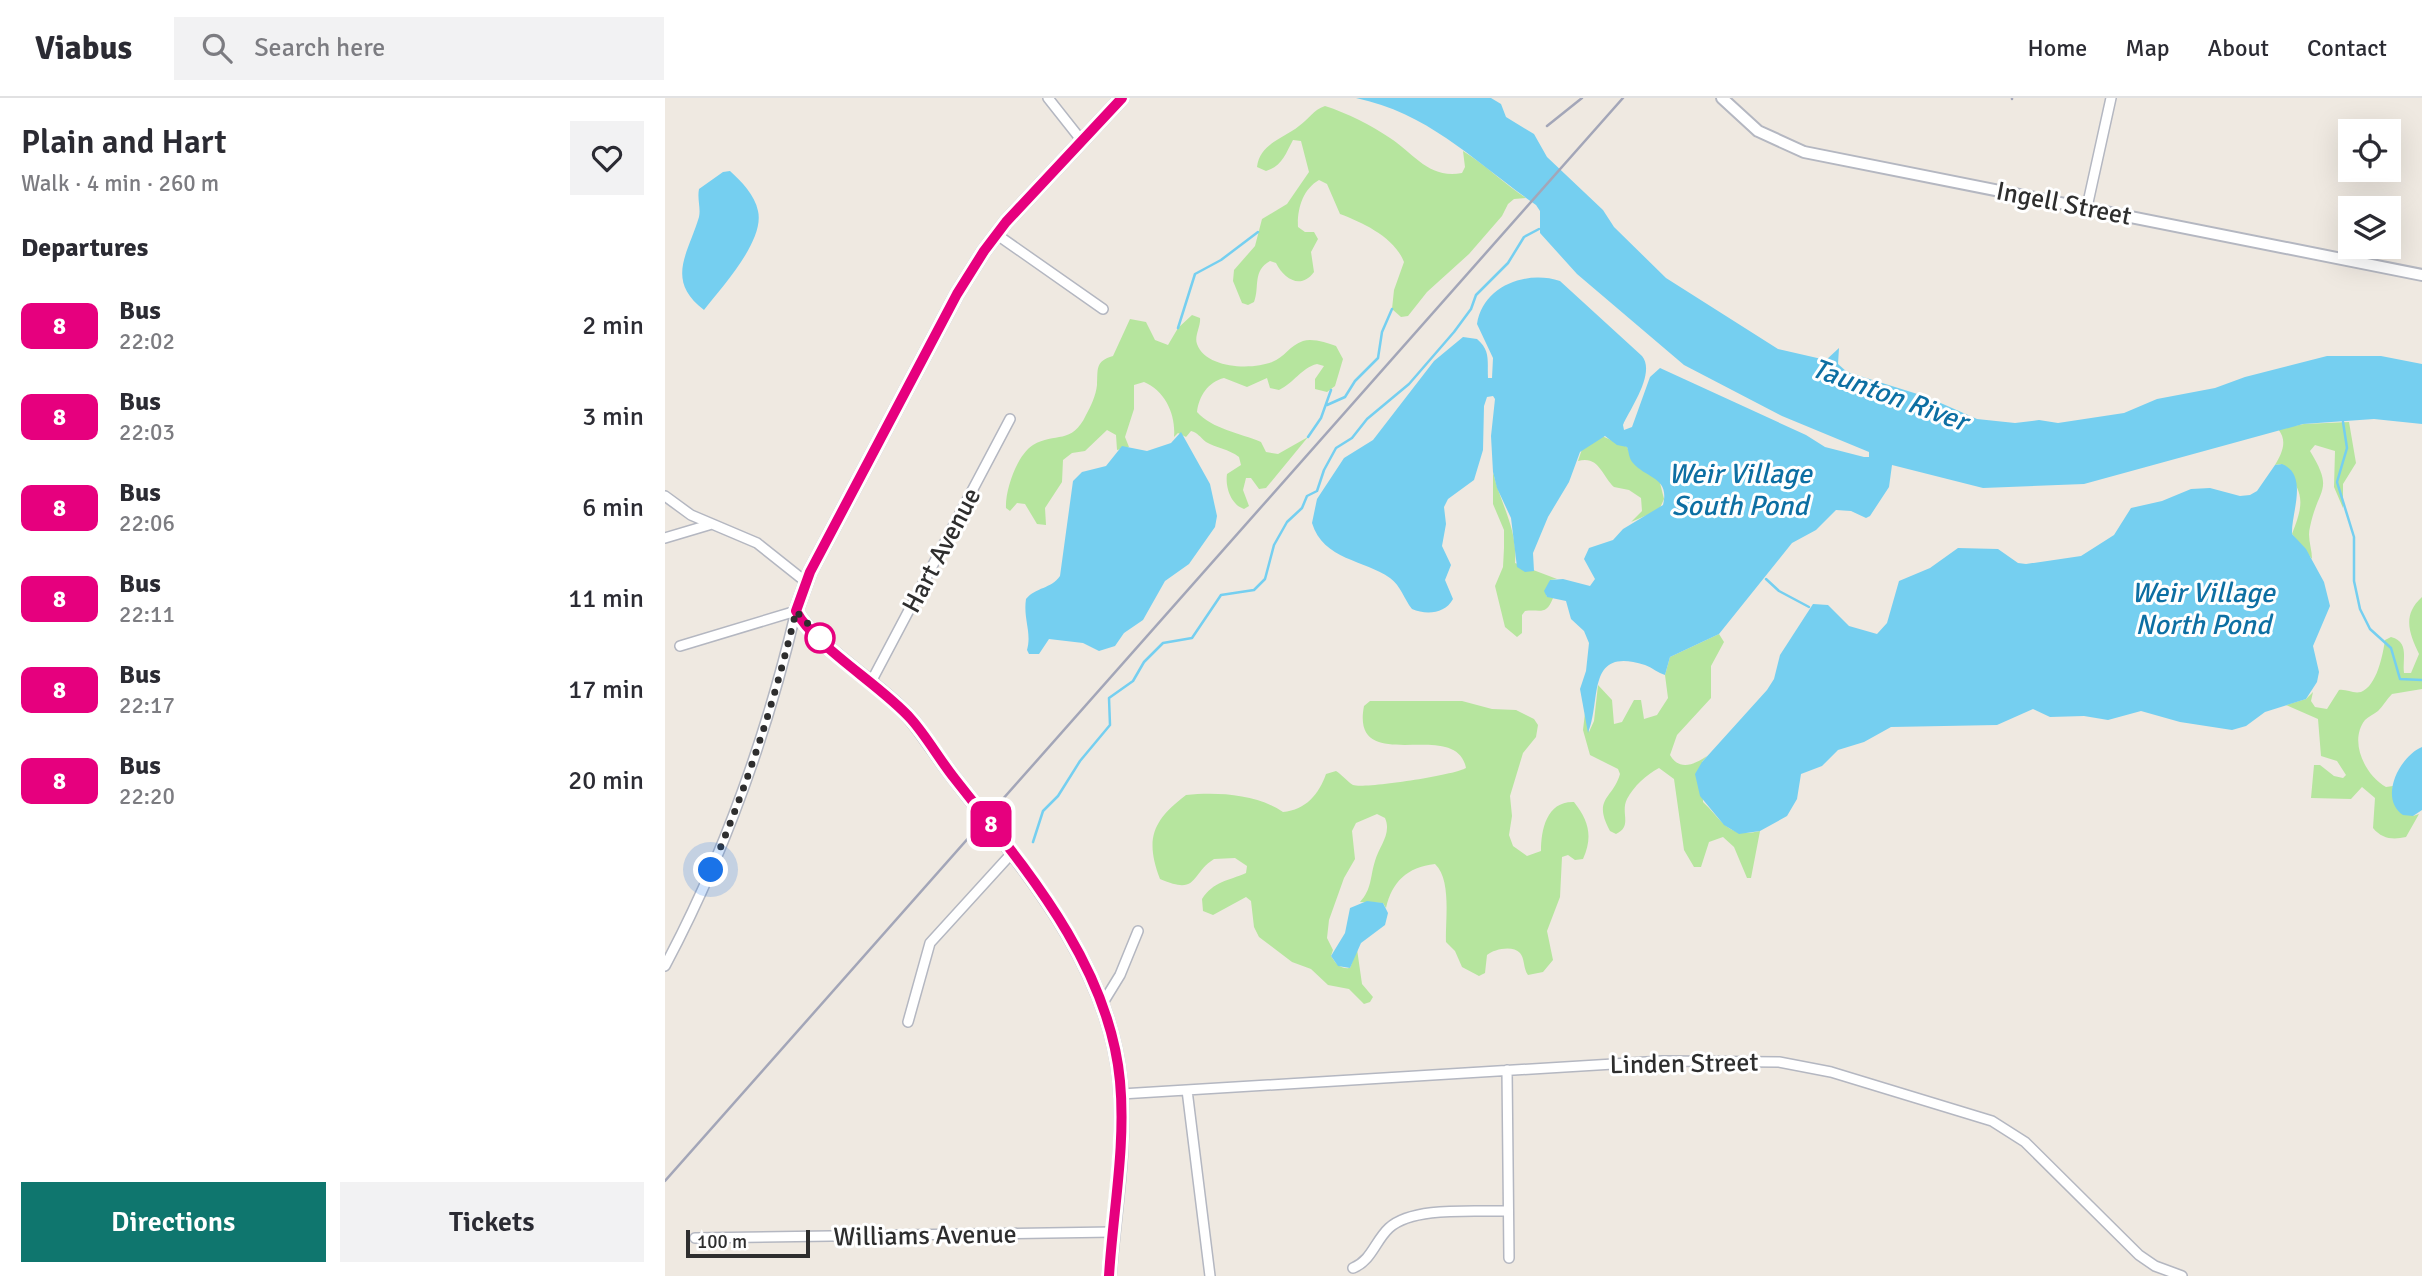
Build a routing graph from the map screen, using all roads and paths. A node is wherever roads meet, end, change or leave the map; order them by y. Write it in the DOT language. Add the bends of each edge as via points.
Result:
graph roads {
  1 [pos="1048,98"];
  2 [pos="1122,98"];
  3 [pos="1722,98"];
  4 [pos="2111,98"];
  5 [pos="1082,141"];
  6 [pos="2088,207"];
  7 [pos="996,234"];
  8 [pos="2422,275"];
  9 [pos="1103,309"];
  10 [pos="1010,419"];
  11 [pos="665,496"];
  12 [pos="712,524"];
  13 [pos="665,538"];
  14 [pos="806,582"];
  15 [pos="796,611"];
  16 [pos="680,646"];
  17 [pos="871,682"];
  18 [pos="1012,853"];
  19 [pos="1138,931"];
  20 [pos="665,966"];
  21 [pos="1101,1006"];
  22 [pos="908,1022"];
  23 [pos="1507,1070"];
  24 [pos="1187,1090"];
  25 [pos="1121,1094"];
  26 [pos="1506,1211"];
  27 [pos="1113,1233"];
  28 [pos="695,1238"];
  29 [pos="1509,1258"];
  30 [pos="1353,1268"];
  31 [pos="1109,1276"];
  32 [pos="1210,1276"];
  33 [pos="2182,1276"];
  1 -- 5 [label="street"];
  2 -- 5 [label="main road"];
  3 -- 6 [label="street, Ingell Street" via="1758,131 1804,152"];
  4 -- 6 [label="street"];
  5 -- 7 [label="main road"];
  6 -- 8 [label="street, Ingell Street"];
  7 -- 9 [label="street"];
  7 -- 14 [label="main road" via="957,294"];
  10 -- 17 [label="street, Hart Avenue"];
  11 -- 12 [label="street"];
  12 -- 13 [label="street"];
  12 -- 14 [label="street" via="757,543"];
  14 -- 15 [label="main road"];
  15 -- 16 [label="street"];
  15 -- 17 [label="main road" via="814,633"];
  15 -- 20 [label="street" via="772,708 736,811"];
  17 -- 18 [label="main road" via="915,723"];
  18 -- 21 [label="main road" via="1069,936"];
  18 -- 22 [label="street" via="930,943"];
  19 -- 21 [label="street"];
  21 -- 25 [label="main road"];
  23 -- 24 [label="street, Linden Street"];
  23 -- 26 [label="street"];
  23 -- 33 [label="street, Linden Street" via="1661,1061 1779,1062 1956,1108 1992,1121 2025,1142 2139,1255"];
  24 -- 25 [label="street, Linden Street"];
  24 -- 32 [label="street"];
  25 -- 27 [label="main road"];
  26 -- 29 [label="street"];
  26 -- 30 [label="street" via="1406,1218 1387,1230 1367,1259"];
  27 -- 28 [label="street, Williams Avenue"];
  27 -- 31 [label="main road"];
}
